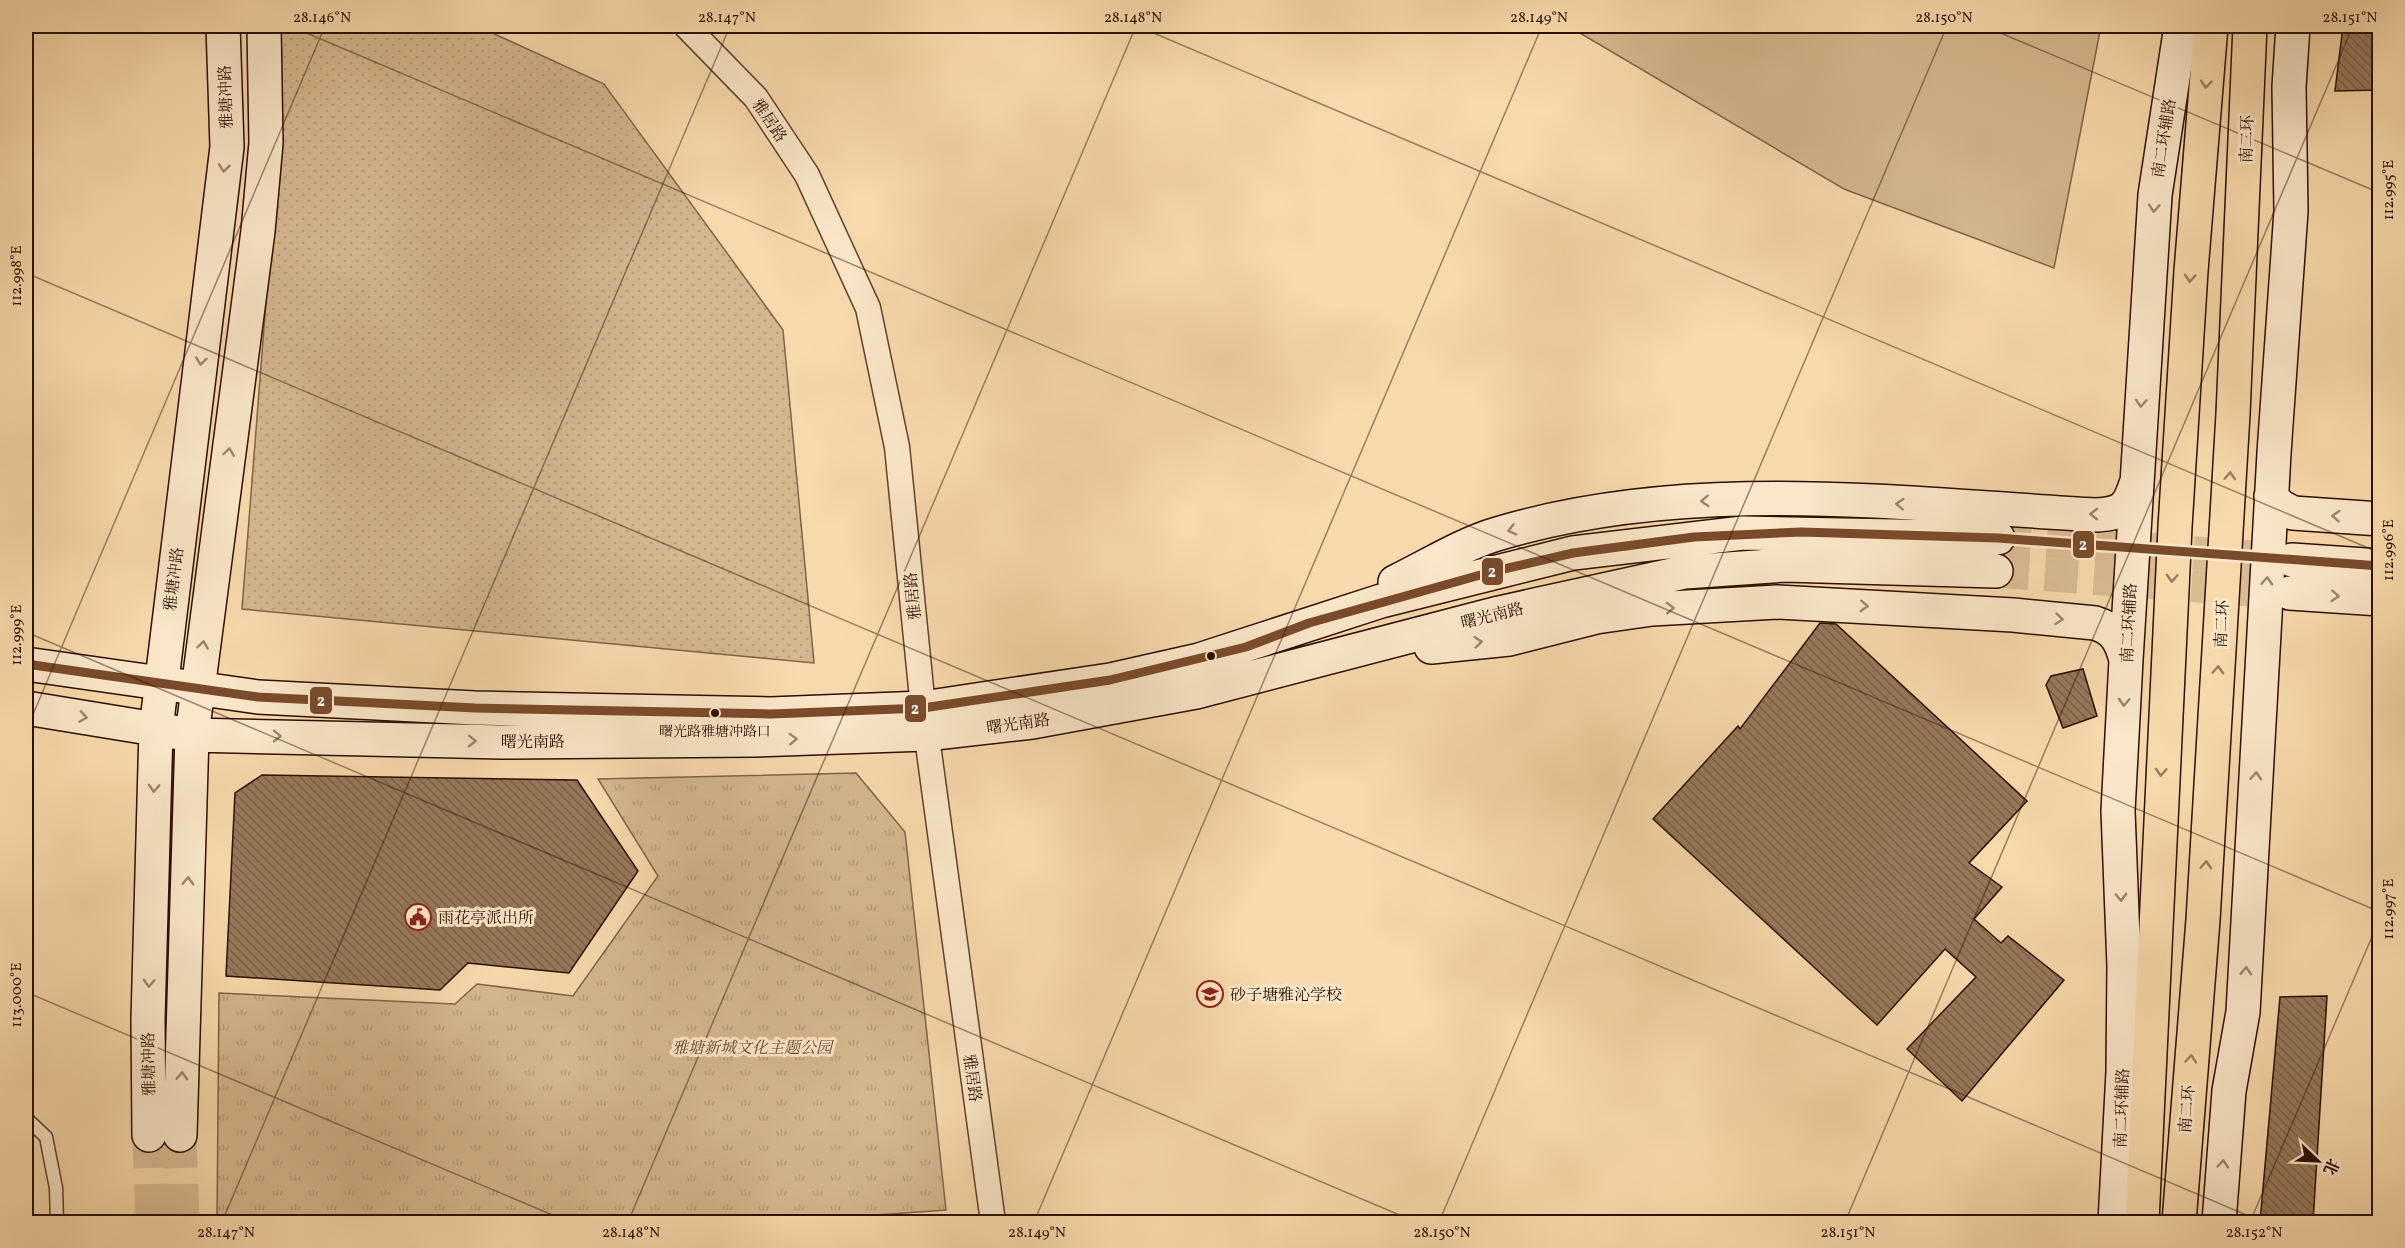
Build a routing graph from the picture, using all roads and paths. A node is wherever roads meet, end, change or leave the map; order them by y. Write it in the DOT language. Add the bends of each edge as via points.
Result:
graph roads {
  1 [pos="223,26"];
  2 [pos="264,26"];
  3 [pos="686,26"];
  4 [pos="2181,26"];
  5 [pos="2211,26"];
  6 [pos="2250,26"];
  7 [pos="2293,26"];
  8 [pos="2136,484"];
  9 [pos="2282,504"];
  10 [pos="2379,519"];
  11 [pos="1998,538"];
  12 [pos="2292,560"];
  13 [pos="2379,566"];
  14 [pos="1996,572"];
  15 [pos="2290,593"];
  16 [pos="2379,599"];
  17 [pos="1309,622"];
  18 [pos="1316,660"];
  19 [pos="2126,660"];
  20 [pos="26,664"];
  21 [pos="159,683"];
  22 [pos="197,690"];
  23 [pos="26,708"];
  24 [pos="925,721"];
  25 [pos="156,729"];
  26 [pos="192,735"];
  27 [pos="26,1118"];
  28 [pos="57,1222"];
  29 [pos="993,1222"];
  30 [pos="2115,1222"];
  31 [pos="2142,1222"];
  32 [pos="2179,1222"];
  33 [pos="2219,1222"];
  1 -- 21 [label="main road, 雅塘冲路, one-way" via="227,147"];
  22 -- 2 [label="main road, 雅塘冲路, one-way" via="258,231 266,143"];
  3 -- 24 [label="street, 雅居路" via="756,98 807,175 868,308 897,447"];
  4 -- 8 [label="main road, 南二环辅路, one-way" via="2155,195"];
  5 -- 31 [label="highway, one-way" via="2190,272 2175,527"];
  32 -- 6 [label="highway, 南二环, one-way" via="2203,920 2233,414"];
  7 -- 9 [label="main road"];
  8 -- 17 [label="main road, one-way" via="2130,503 2121,510 2097,515 1788,499 1672,503 1596,512 1494,535"];
  8 -- 19 [label="main road, 南二环辅路"];
  10 -- 9 [label="main road, one-way"];
  33 -- 9 [label="main road, one-way" via="2229,1091 2243,1012"];
  11 -- 17 [label="main road, 曙光南路" via="1743,533 1634,544 1491,572"];
  12 -- 13 [label="main road"];
  14 -- 18 [label="main road, 曙光南路" via="1785,565 1685,572 1498,613"];
  15 -- 16 [label="main road, one-way"];
  17 -- 24 [label="main road, 曙光南路" via="1246,646 1154,670"];
  18 -- 19 [label="main road, one-way" via="1509,639 1596,616 1777,602 2095,622 2115,634"];
  18 -- 24 [label="main road, 曙光南路" via="1196,692 1102,711"];
  19 -- 30 [label="main road, 南二环辅路, one-way" via="2118,811 2124,966 2123,1072"];
  20 -- 21 [label="main road, 曙光南路"];
  21 -- 22 [label="main road, 曙光南路"];
  21 -- 25 [label="main road, 雅塘冲路"];
  22 -- 24 [label="main road, 曙光南路" via="258,697 475,708"];
  22 -- 26 [label="main road, 雅塘冲路"];
  23 -- 25 [label="main road, 曙光南路, one-way"];
  26 -- 24 [label="main road, 曙光南路, one-way" via="502,742 754,740"];
  24 -- 29 [label="street, 雅居路"];
  25 -- 26 [label="main road, 曙光南路"];
  25 -- 26 [label="main road, 雅塘冲路, one-way" via="148,1019 165,1135"];
  27 -- 28 [label="lane" via="46,1137 56,1188"];
}
